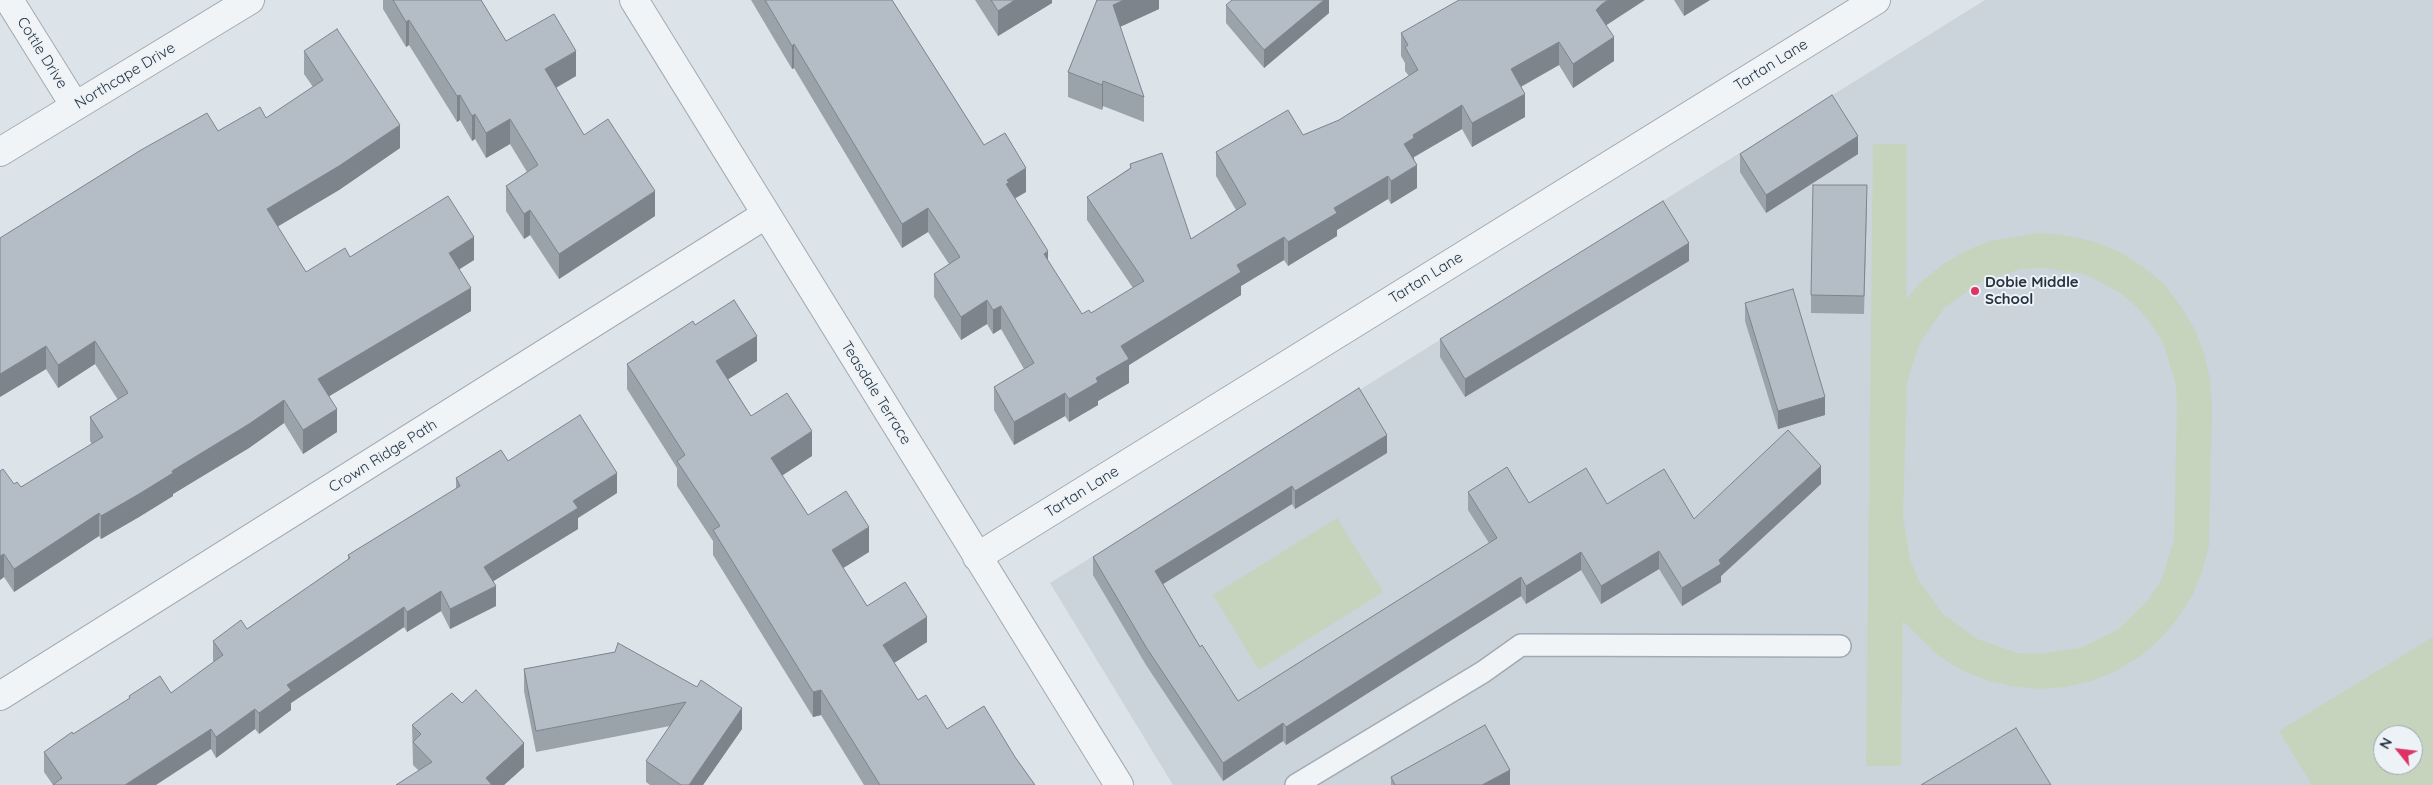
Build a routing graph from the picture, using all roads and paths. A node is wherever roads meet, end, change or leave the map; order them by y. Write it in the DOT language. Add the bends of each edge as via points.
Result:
graph roads {
  1 [pos="9,0"];
  2 [pos="250,0"];
  3 [pos="634,0"];
  4 [pos="1876,0"];
  5 [pos="75,106"];
  6 [pos="0,152"];
  7 [pos="765,215"];
  8 [pos="977,557"];
  9 [pos="1840,646"];
  10 [pos="0,696"];
  11 [pos="1119,785"];
  12 [pos="1296,785"];
  1 -- 5 [label="street, Cottle Drive"];
  2 -- 5 [label="street, Northcape Drive"];
  3 -- 7 [label="street, Teasdale Terrace"];
  4 -- 8 [label="street, Tartan Lane"];
  5 -- 6 [label="street, Northcape Drive"];
  7 -- 8 [label="street, Teasdale Terrace"];
  7 -- 10 [label="street, Crown Ridge Path"];
  8 -- 11 [label="street, Teasdale Terrace"];
  9 -- 12 [label="lane" via="1521,644 1483,672"];
}
